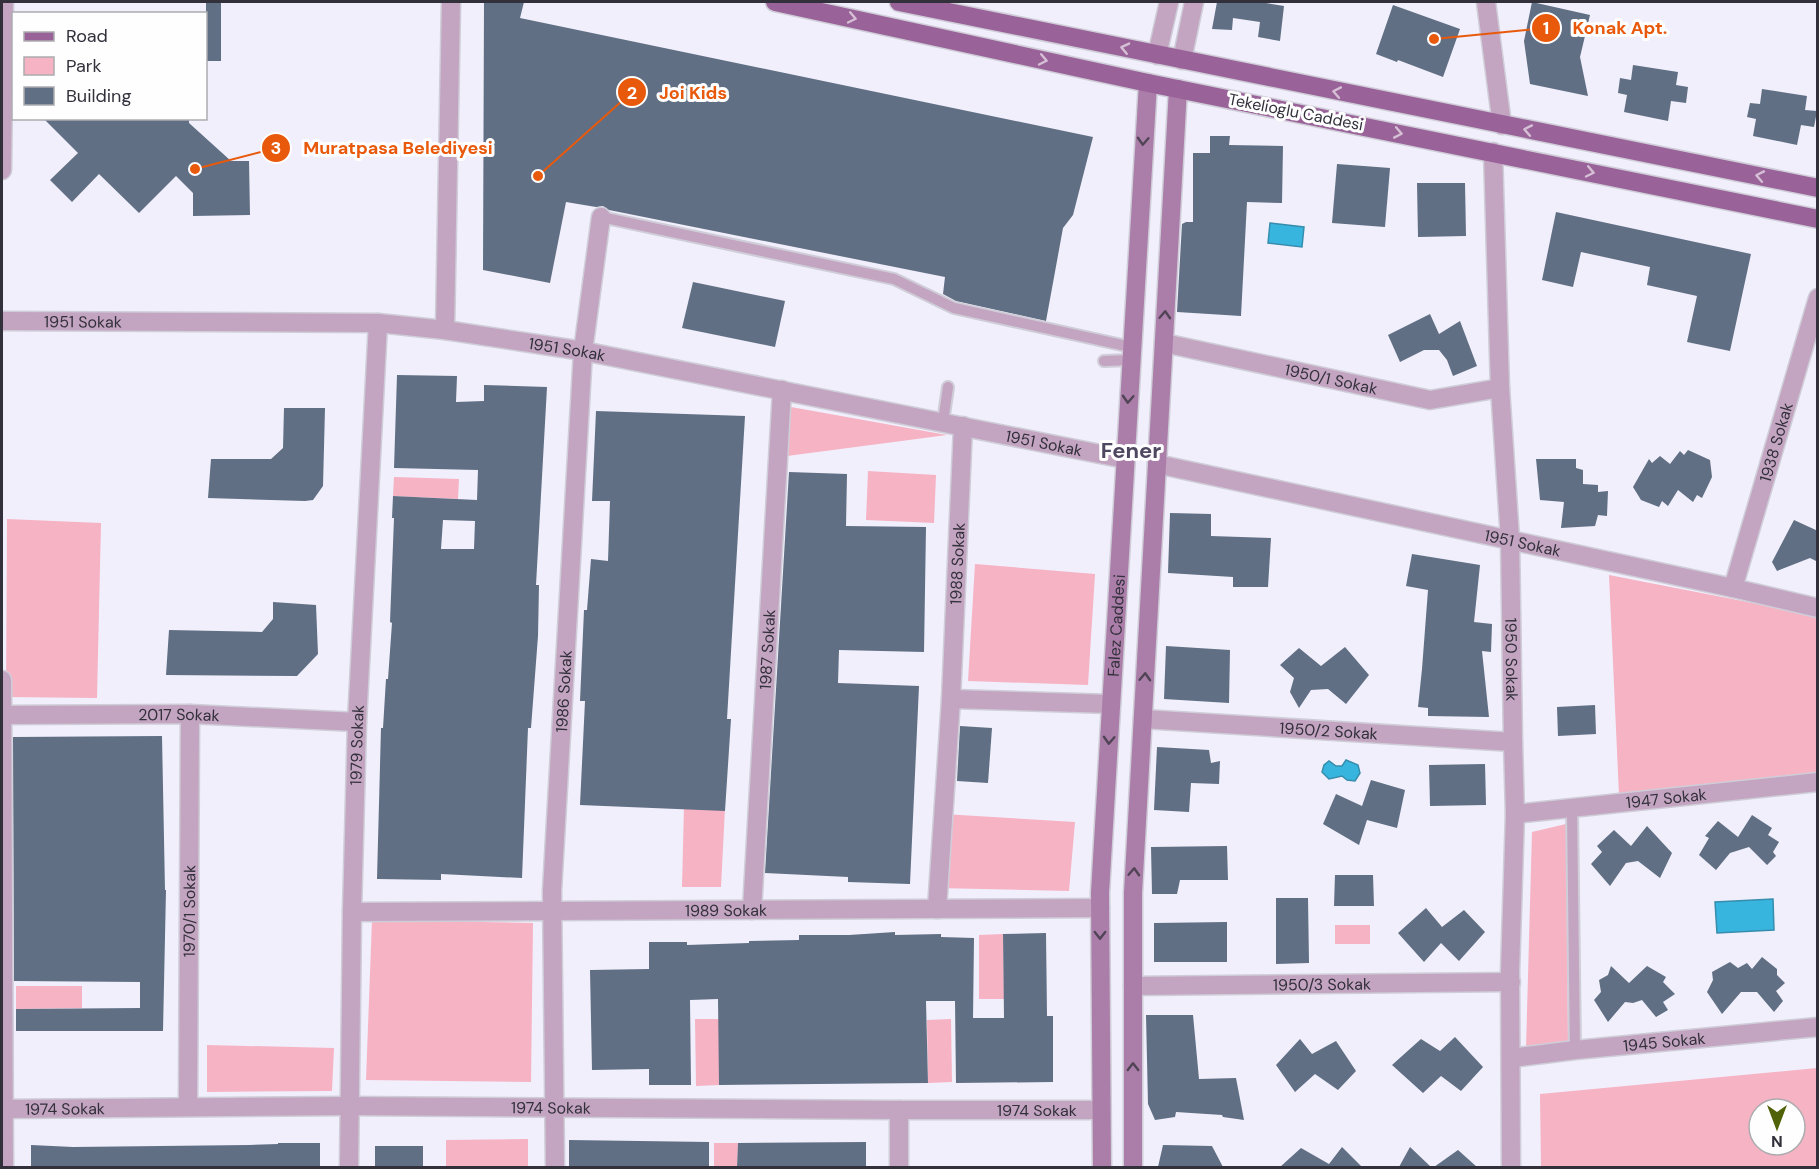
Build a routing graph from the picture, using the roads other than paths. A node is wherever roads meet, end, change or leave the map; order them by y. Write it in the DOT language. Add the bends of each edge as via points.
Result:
graph roads {
  1 [pos="4,2"];
  2 [pos="451,2"];
  3 [pos="775,2"];
  4 [pos="899,2"];
  5 [pos="1168,2"];
  6 [pos="1194,2"];
  7 [pos="1486,2"];
  8 [pos="1157,55"];
  9 [pos="1182,60"];
  10 [pos="1148,83"];
  11 [pos="1178,89"];
  12 [pos="1502,125"];
  13 [pos="1492,152"];
  14 [pos="2,170"];
  15 [pos="1818,188"];
  16 [pos="601,217"];
  17 [pos="1818,219"];
  18 [pos="1818,298"];
  19 [pos="2,321"];
  20 [pos="378,323"];
  21 [pos="445,330"];
  22 [pos="1164,344"];
  23 [pos="583,351"];
  24 [pos="1131,353"];
  25 [pos="1104,361"];
  26 [pos="948,387"];
  27 [pos="1500,388"];
  28 [pos="782,390"];
  29 [pos="942,422"];
  30 [pos="963,426"];
  31 [pos="1125,459"];
  32 [pos="1157,464"];
  33 [pos="1510,539"];
  34 [pos="1733,588"];
  35 [pos="1818,608"];
  36 [pos="2,680"];
  37 [pos="951,699"];
  38 [pos="1111,704"];
  39 [pos="190,714"];
  40 [pos="2,715"];
  41 [pos="1143,719"];
  42 [pos="357,722"];
  43 [pos="1513,742"];
  44 [pos="1818,782"];
  45 [pos="1572,808"];
  46 [pos="1515,814"];
  47 [pos="1100,908"];
  48 [pos="938,909"];
  49 [pos="2,910"];
  50 [pos="552,910"];
  51 [pos="752,910"];
  52 [pos="352,912"];
  53 [pos="1511,982"];
  54 [pos="1133,986"];
  55 [pos="1818,1027"];
  56 [pos="1575,1050"];
  57 [pos="1511,1058"];
  58 [pos="349,1106"];
  59 [pos="554,1106"];
  60 [pos="188,1107"];
  61 [pos="3,1109"];
  62 [pos="899,1110"];
  63 [pos="1101,1110"];
  64 [pos="1133,1110"];
  65 [pos="4,1167"];
  66 [pos="349,1167"];
  67 [pos="555,1167"];
  68 [pos="899,1167"];
  69 [pos="1102,1167"];
  70 [pos="1133,1167"];
  71 [pos="1511,1167"];
  1 -- 14 [label="street"];
  2 -- 21 [label="street"];
  3 -- 10 [label="main road, Tekelioglu Caddesi, one-way"];
  8 -- 4 [label="main road, Tekelioglu Caddesi, one-way"];
  5 -- 8 [label="street"];
  6 -- 9 [label="street"];
  7 -- 12 [label="street"];
  8 -- 9 [label="main road, Tekelioglu Caddesi"];
  12 -- 9 [label="main road, Tekelioglu Caddesi, one-way"];
  10 -- 11 [label="main road, Tekelioglu Caddesi"];
  10 -- 24 [label="street, Falez Caddesi, one-way"];
  11 -- 13 [label="main road, Tekelioglu Caddesi, one-way"];
  22 -- 11 [label="street, Falez Caddesi, one-way"];
  15 -- 12 [label="main road, Tekelioglu Caddesi, one-way"];
  13 -- 17 [label="main road, Tekelioglu Caddesi, one-way"];
  13 -- 27 [label="street, 1950 Sokak"];
  16 -- 23 [label="street, 1986 Sokak"];
  16 -- 24 [label="lane" via="894,279 954,308"];
  18 -- 34 [label="street, 1938 Sokak"];
  19 -- 20 [label="street, 1951 Sokak"];
  20 -- 21 [label="street, 1951 Sokak"];
  20 -- 42 [label="street, 1979 Sokak"];
  21 -- 23 [label="street, 1951 Sokak"];
  22 -- 27 [label="street, 1950/1 Sokak" via="1430,400"];
  22 -- 32 [label="street, Falez Caddesi"];
  23 -- 28 [label="street, 1951 Sokak"];
  23 -- 50 [label="street, 1986 Sokak"];
  24 -- 25 [label="lane"];
  24 -- 31 [label="street, Falez Caddesi, one-way"];
  26 -- 29 [label="lane"];
  27 -- 33 [label="street, 1950 Sokak"];
  28 -- 29 [label="street, 1951 Sokak"];
  28 -- 51 [label="street, 1987 Sokak"];
  29 -- 30 [label="street, 1951 Sokak"];
  30 -- 31 [label="street, 1951 Sokak"];
  30 -- 37 [label="street, 1988 Sokak"];
  31 -- 32 [label="street"];
  31 -- 38 [label="street, Falez Caddesi"];
  32 -- 33 [label="street, 1951 Sokak"];
  41 -- 32 [label="street, Falez Caddesi, one-way"];
  33 -- 34 [label="street, 1951 Sokak"];
  33 -- 43 [label="street, 1950 Sokak"];
  34 -- 35 [label="street, 1951 Sokak"];
  36 -- 40 [label="street"];
  37 -- 38 [label="street"];
  37 -- 48 [label="street, 1988 Sokak"];
  38 -- 47 [label="street, Falez Caddesi, one-way"];
  39 -- 40 [label="street, 2017 Sokak"];
  39 -- 42 [label="street, 2017 Sokak"];
  39 -- 60 [label="street, 1970/1 Sokak"];
  40 -- 49 [label="street"];
  41 -- 43 [label="street, 1950/2 Sokak"];
  54 -- 41 [label="street, Falez Caddesi, one-way" via="1133,893"];
  42 -- 52 [label="street, 1979 Sokak"];
  43 -- 46 [label="street, 1950 Sokak"];
  44 -- 45 [label="street, 1947 Sokak"];
  45 -- 46 [label="street, 1947 Sokak"];
  45 -- 56 [label="lane"];
  46 -- 53 [label="street, 1950 Sokak"];
  47 -- 48 [label="street, 1989 Sokak"];
  47 -- 63 [label="street, Falez Caddesi, one-way"];
  48 -- 51 [label="street, 1989 Sokak"];
  49 -- 61 [label="street"];
  50 -- 51 [label="street, 1989 Sokak"];
  50 -- 52 [label="street, 1989 Sokak"];
  50 -- 59 [label="street, 1986 Sokak"];
  52 -- 58 [label="street, 1979 Sokak"];
  53 -- 54 [label="street, 1950/3 Sokak"];
  53 -- 57 [label="street, 1950 Sokak"];
  64 -- 54 [label="street, Falez Caddesi, one-way"];
  55 -- 56 [label="street, 1945 Sokak"];
  56 -- 57 [label="street, 1945 Sokak"];
  57 -- 71 [label="street, 1950 Sokak"];
  58 -- 59 [label="street, 1974 Sokak"];
  58 -- 60 [label="street, 1974 Sokak"];
  58 -- 66 [label="street, 1979 Sokak"];
  59 -- 62 [label="street, 1974 Sokak"];
  59 -- 67 [label="street, 1986 Sokak"];
  60 -- 61 [label="street, 1974 Sokak"];
  61 -- 65 [label="street"];
  62 -- 63 [label="street, 1974 Sokak"];
  62 -- 68 [label="street"];
  63 -- 64 [label="street"];
  63 -- 69 [label="street, Falez Caddesi"];
  64 -- 70 [label="street, Falez Caddesi"];
}
